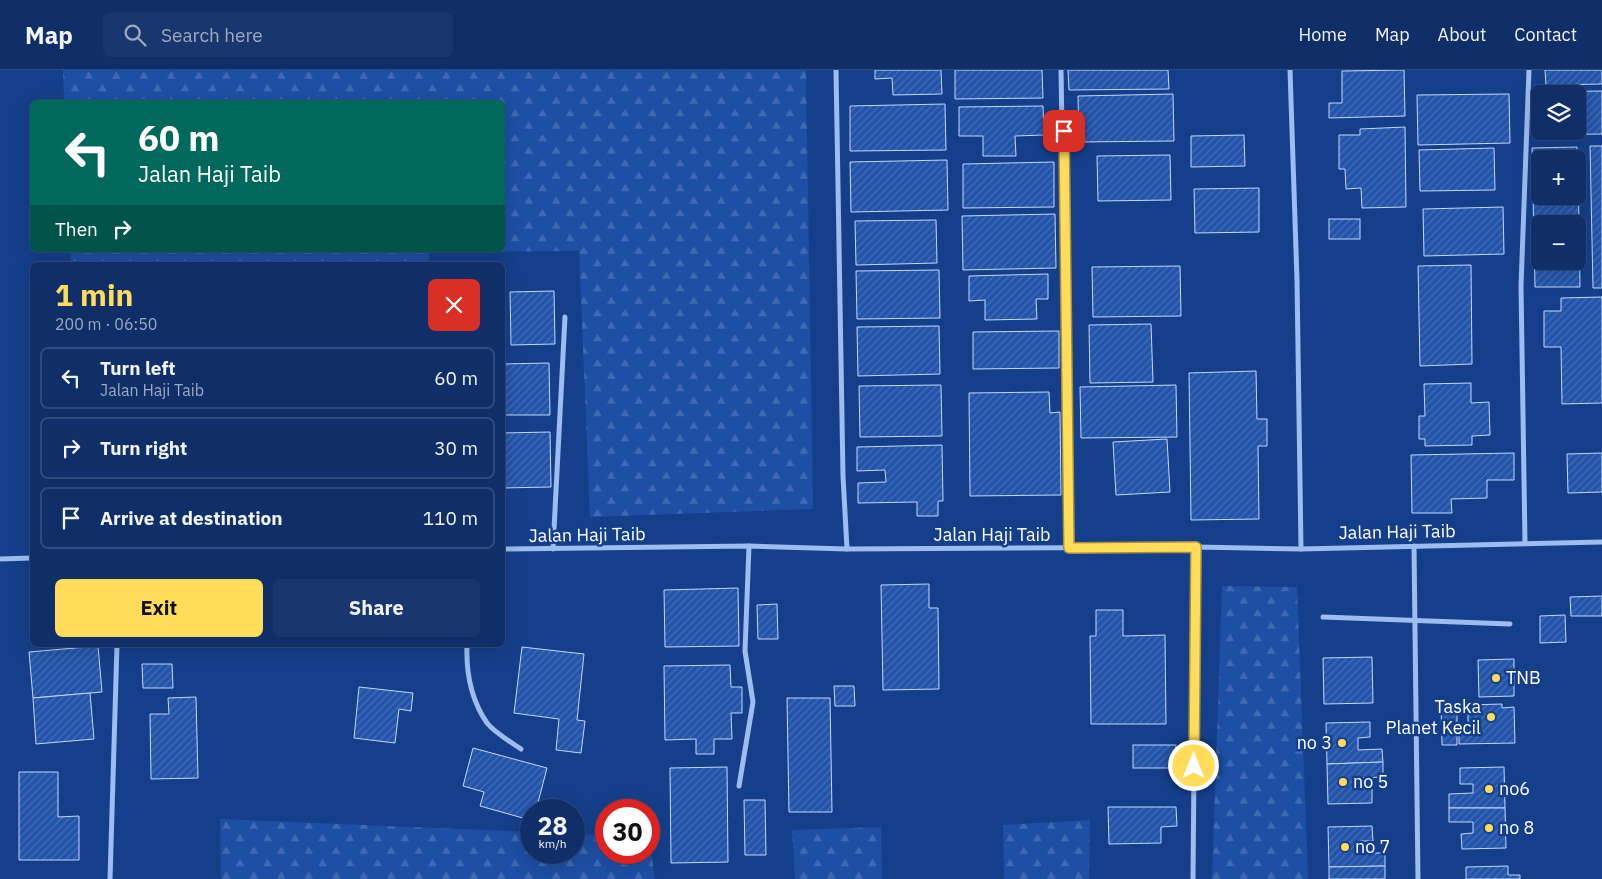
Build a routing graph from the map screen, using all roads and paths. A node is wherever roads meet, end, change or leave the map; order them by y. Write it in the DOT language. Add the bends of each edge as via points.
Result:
graph roads {
  1 [pos="836,70"];
  2 [pos="1062,70"];
  3 [pos="1290,70"];
  4 [pos="1529,70"];
  5 [pos="565,317"];
  6 [pos="1525,542"];
  7 [pos="1602,542"];
  8 [pos="749,546"];
  9 [pos="1414,546"];
  10 [pos="1196,547"];
  11 [pos="1069,548"];
  12 [pos="1301,548"];
  13 [pos="553,549"];
  14 [pos="847,549"];
  15 [pos="505,550"];
  16 [pos="30,558"];
  17 [pos="0,559"];
  18 [pos="1323,617"];
  19 [pos="1414,622"];
  20 [pos="1510,624"];
  21 [pos="117,647"];
  22 [pos="467,647"];
  23 [pos="521,749"];
  24 [pos="739,786"];
  25 [pos="110,879"];
  26 [pos="1193,879"];
  27 [pos="1418,879"];
  1 -- 14 [label="street"];
  2 -- 11 [label="street"];
  3 -- 12 [label="street" via="1298,290"];
  4 -- 6 [label="street" via="1520,286"];
  5 -- 13 [label="street"];
  6 -- 7 [label="street, Jalan Haji Taib"];
  6 -- 9 [label="street, Jalan Haji Taib"];
  8 -- 13 [label="street, Jalan Haji Taib"];
  8 -- 14 [label="street, Jalan Haji Taib"];
  8 -- 24 [label="street" via="745,651 753,702"];
  9 -- 12 [label="street, Jalan Haji Taib"];
  9 -- 19 [label="street"];
  10 -- 11 [label="street, Jalan Haji Taib"];
  10 -- 12 [label="street, Jalan Haji Taib"];
  10 -- 26 [label="street"];
  11 -- 14 [label="street, Jalan Haji Taib"];
  13 -- 15 [label="street, Jalan Haji Taib"];
  16 -- 17 [label="street"];
  18 -- 19 [label="street"];
  19 -- 20 [label="street"];
  19 -- 27 [label="street"];
  21 -- 25 [label="street"];
  22 -- 23 [label="street" via="466,668 470,685 488,724"];
}
